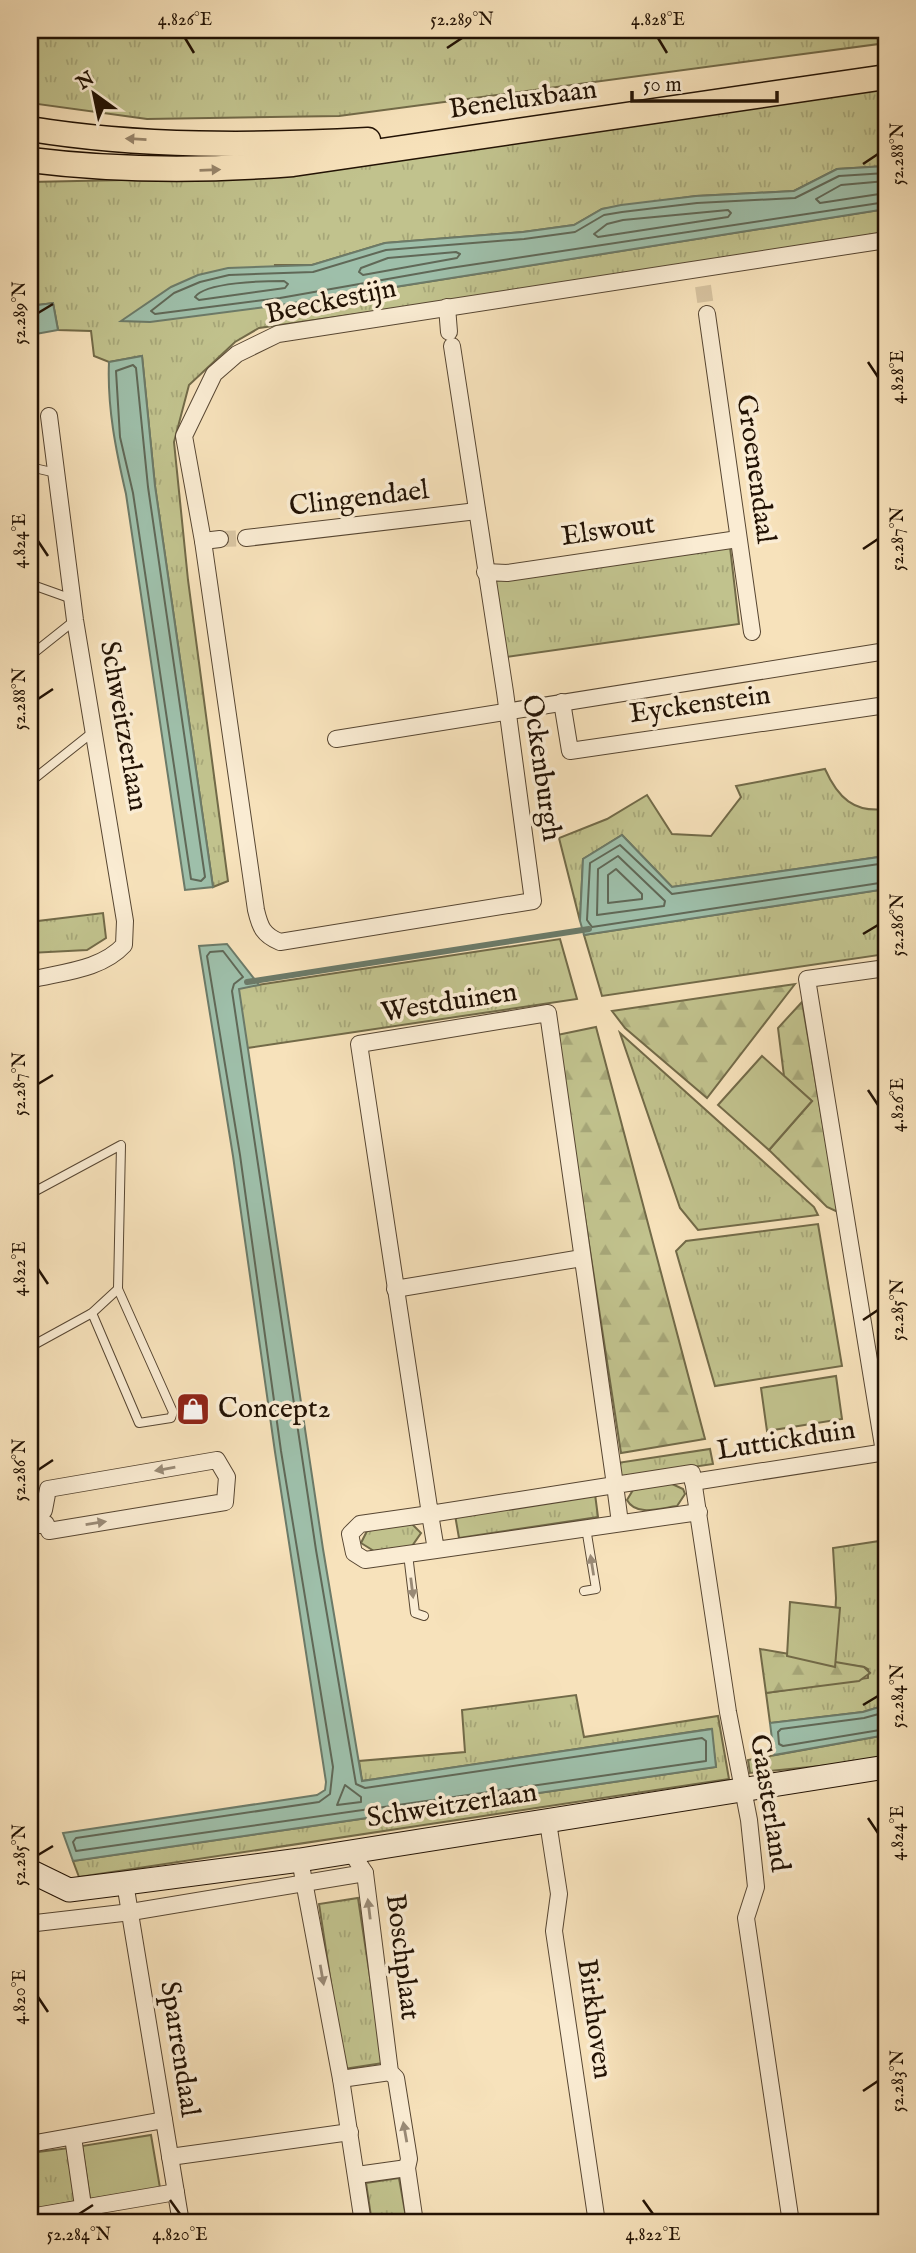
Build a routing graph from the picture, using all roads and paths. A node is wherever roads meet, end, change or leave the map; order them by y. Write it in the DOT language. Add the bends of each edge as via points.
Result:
graph roads {
  1 [pos="886,77"];
  2 [pos="30,129"];
  3 [pos="417,145"];
  4 [pos="30,160"];
  5 [pos="886,242"];
  6 [pos="701,269"];
  7 [pos="703,286"];
  8 [pos="447,307"];
  9 [pos="707,314"];
  10 [pos="48,416"];
  11 [pos="30,467"];
  12 [pos="56,473"];
  13 [pos="477,511"];
  14 [pos="246,538"];
  15 [pos="220,539"];
  16 [pos="738,539"];
  17 [pos="203,541"];
  18 [pos="485,572"];
  19 [pos="30,584"];
  20 [pos="72,599"];
  21 [pos="75,620"];
  22 [pos="752,632"];
  23 [pos="886,651"];
  24 [pos="30,656"];
  25 [pos="562,702"];
  26 [pos="886,705"];
  27 [pos="508,712"];
  28 [pos="93,732"];
  29 [pos="336,739"];
  30 [pos="30,782"];
  31 [pos="256,910"];
  32 [pos="886,968"];
  33 [pos="30,980"];
  34 [pos="30,1194"];
  35 [pos="582,1258"];
  36 [pos="118,1289"];
  37 [pos="395,1289"];
  38 [pos="92,1313"];
  39 [pos="30,1347"];
  40 [pos="885,1452"];
  41 [pos="693,1477"];
  42 [pos="615,1485"];
  43 [pos="699,1512"];
  44 [pos="430,1514"];
  45 [pos="37,1518"];
  46 [pos="620,1523"];
  47 [pos="586,1528"];
  48 [pos="436,1550"];
  49 [pos="408,1554"];
  50 [pos="584,1591"];
  51 [pos="424,1616"];
  52 [pos="886,1767"];
  53 [pos="743,1792"];
  54 [pos="548,1822"];
  55 [pos="351,1852"];
  56 [pos="300,1860"];
  57 [pos="30,1871"];
  58 [pos="365,1873"];
  59 [pos="125,1883"];
  60 [pos="306,1883"];
  61 [pos="131,1912"];
  62 [pos="30,1920"];
  63 [pos="390,2072"];
  64 [pos="341,2079"];
  65 [pos="164,2120"];
  66 [pos="349,2132"];
  67 [pos="73,2137"];
  68 [pos="30,2144"];
  69 [pos="170,2157"];
  70 [pos="407,2168"];
  71 [pos="357,2175"];
  72 [pos="176,2192"];
  73 [pos="83,2206"];
  74 [pos="30,2217"];
  75 [pos="181,2223"];
  76 [pos="363,2223"];
  77 [pos="415,2223"];
  78 [pos="597,2223"];
  79 [pos="792,2223"];
  1 -- 3 [label="main road, Beneluxbaan"];
  3 -- 2 [label="main road, Beneluxbaan, one-way" via="382,139 236,145 72,136"];
  4 -- 3 [label="main road, Beneluxbaan, one-way" via="94,168 209,170 293,164"];
  5 -- 6 [label="street, Beeckestijn"];
  6 -- 7 [label="street"];
  6 -- 8 [label="street, Beeckestijn"];
  8 -- 13 [label="street, Ockenburgh"];
  8 -- 17 [label="street, Beeckestijn" via="278,334 237,354 214,374 184,436"];
  9 -- 16 [label="street, Groenendaal"];
  10 -- 12 [label="street, Schweitzerlaan"];
  11 -- 12 [label="lane"];
  12 -- 20 [label="street, Schweitzerlaan"];
  13 -- 14 [label="street, Clingendael"];
  13 -- 18 [label="street, Ockenburgh"];
  15 -- 17 [label="street"];
  16 -- 18 [label="street, Elswout" via="507,573"];
  16 -- 22 [label="street, Groenendaal"];
  17 -- 31 [label="street, Beeckestijn"];
  18 -- 27 [label="street, Ockenburgh"];
  19 -- 20 [label="lane"];
  20 -- 21 [label="street, Schweitzerlaan"];
  21 -- 24 [label="lane"];
  21 -- 28 [label="street, Schweitzerlaan"];
  23 -- 25 [label="street, Eyckenstein"];
  25 -- 26 [label="street, Eyckenstein" via="570,751"];
  25 -- 27 [label="street, Eyckenstein"];
  27 -- 29 [label="street, Eyckenstein"];
  27 -- 31 [label="street, Ockenburgh" via="533,901 280,942 267,937"];
  28 -- 30 [label="lane"];
  28 -- 33 [label="street, Schweitzerlaan" via="125,921 124,945 113,957 96,964"];
  32 -- 40 [label="street" via="807,979"];
  34 -- 36 [label="lane" via="121,1145"];
  35 -- 37 [label="street"];
  35 -- 37 [label="street, Westduinen" via="548,1013 359,1044"];
  35 -- 42 [label="street, Westduinen"];
  36 -- 38 [label="lane"];
  36 -- 38 [label="lane" via="173,1412 171,1418 139,1423"];
  37 -- 44 [label="street, Westduinen"];
  38 -- 39 [label="lane"];
  40 -- 41 [label="street, Luttickduin"];
  41 -- 42 [label="street, Luttickduin"];
  41 -- 43 [label="street, Gaasterland"];
  42 -- 44 [label="street"];
  42 -- 46 [label="street"];
  43 -- 46 [label="street"];
  43 -- 53 [label="street, Gaasterland"];
  44 -- 48 [label="street"];
  44 -- 49 [label="street" via="360,1524 350,1534 354,1553 365,1560"];
  45 -- 45 [label="street, one-way" via="49,1531 225,1502 227,1477 217,1460 48,1489"];
  46 -- 47 [label="street"];
  47 -- 48 [label="street"];
  50 -- 47 [label="lane, one-way" via="596,1589"];
  48 -- 49 [label="street"];
  49 -- 51 [label="lane, one-way" via="415,1613"];
  52 -- 53 [label="street, Schweitzerlaan"];
  53 -- 54 [label="street, Schweitzerlaan"];
  53 -- 79 [label="street, Gaasterland" via="756,1887 746,1918"];
  54 -- 55 [label="street, Schweitzerlaan"];
  54 -- 78 [label="street, Birkhoven" via="559,1894 554,1931"];
  55 -- 56 [label="street, Schweitzerlaan"];
  55 -- 58 [label="street, Boschplaat"];
  56 -- 59 [label="street, Schweitzerlaan"];
  56 -- 60 [label="street"];
  57 -- 59 [label="street, Schweitzerlaan" via="69,1889"];
  58 -- 60 [label="street, Schweitzerlaan"];
  63 -- 58 [label="street, Boschplaat, one-way"];
  59 -- 61 [label="street, Sparrendaal"];
  60 -- 61 [label="street, Schweitzerlaan"];
  60 -- 64 [label="street, one-way"];
  61 -- 62 [label="street, Schweitzerlaan"];
  61 -- 65 [label="street, Sparrendaal"];
  63 -- 64 [label="street"];
  70 -- 63 [label="street, Boschplaat, one-way" via="410,2159 396,2078"];
  64 -- 66 [label="street"];
  65 -- 67 [label="street"];
  65 -- 69 [label="street, Sparrendaal"];
  66 -- 69 [label="street"];
  66 -- 71 [label="street"];
  67 -- 68 [label="street"];
  67 -- 73 [label="street"];
  69 -- 72 [label="street, Sparrendaal"];
  70 -- 71 [label="street"];
  70 -- 77 [label="street, Boschplaat"];
  71 -- 76 [label="street"];
  72 -- 73 [label="street"];
  72 -- 75 [label="street, Sparrendaal"];
  73 -- 74 [label="street"];
}
